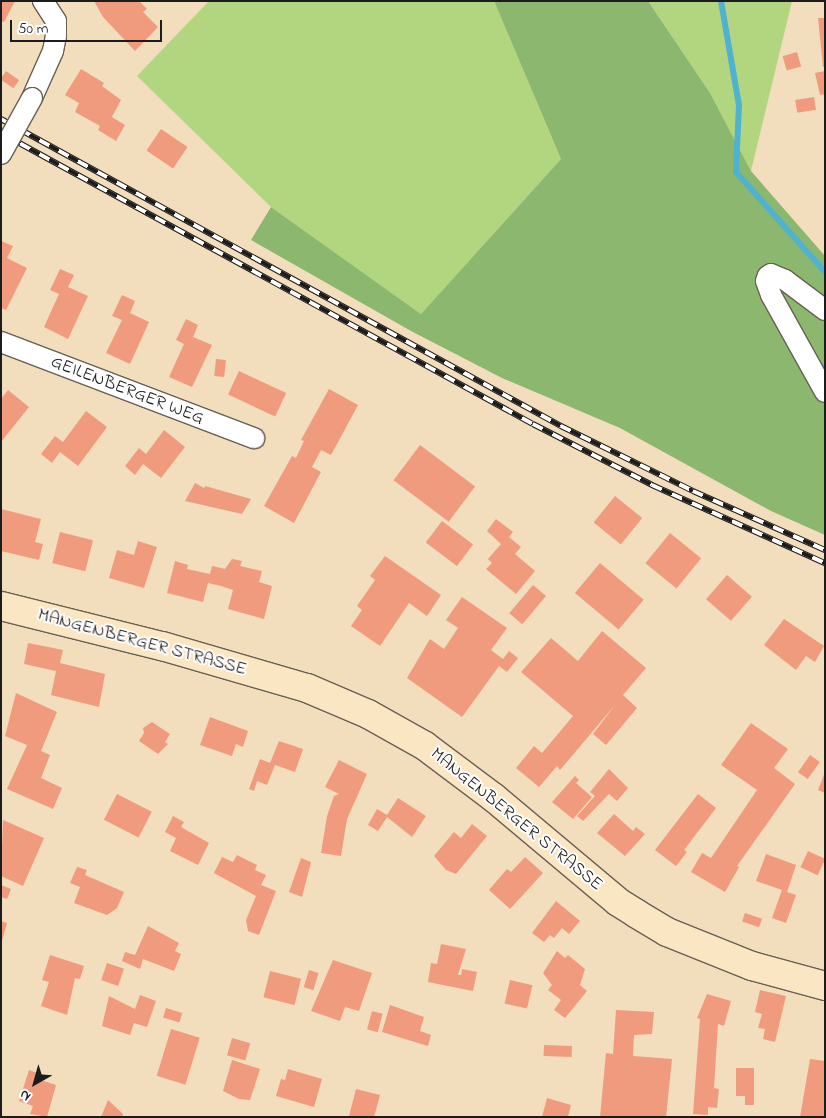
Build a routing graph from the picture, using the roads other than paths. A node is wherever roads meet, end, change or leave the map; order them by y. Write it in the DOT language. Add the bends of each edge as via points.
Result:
graph roads {
  1 [pos="43,1"];
  2 [pos="1,154"];
  3 [pos="825,310"];
  4 [pos="1,342"];
  5 [pos="825,392"];
  6 [pos="254,438"];
  7 [pos="1,606"];
  8 [pos="825,986"];
  1 -- 2 [label="street, bridge" via="56,21 50,60"];
  3 -- 5 [label="street" via="785,280 771,274 768,276 766,281 771,295"];
  4 -- 6 [label="street, GEILENBERGER WEG"];
  7 -- 8 [label="main road, MANGENBERGER STRASSE" via="162,646 307,688 368,714 432,751 493,797 618,902 667,932 752,966"];
}
